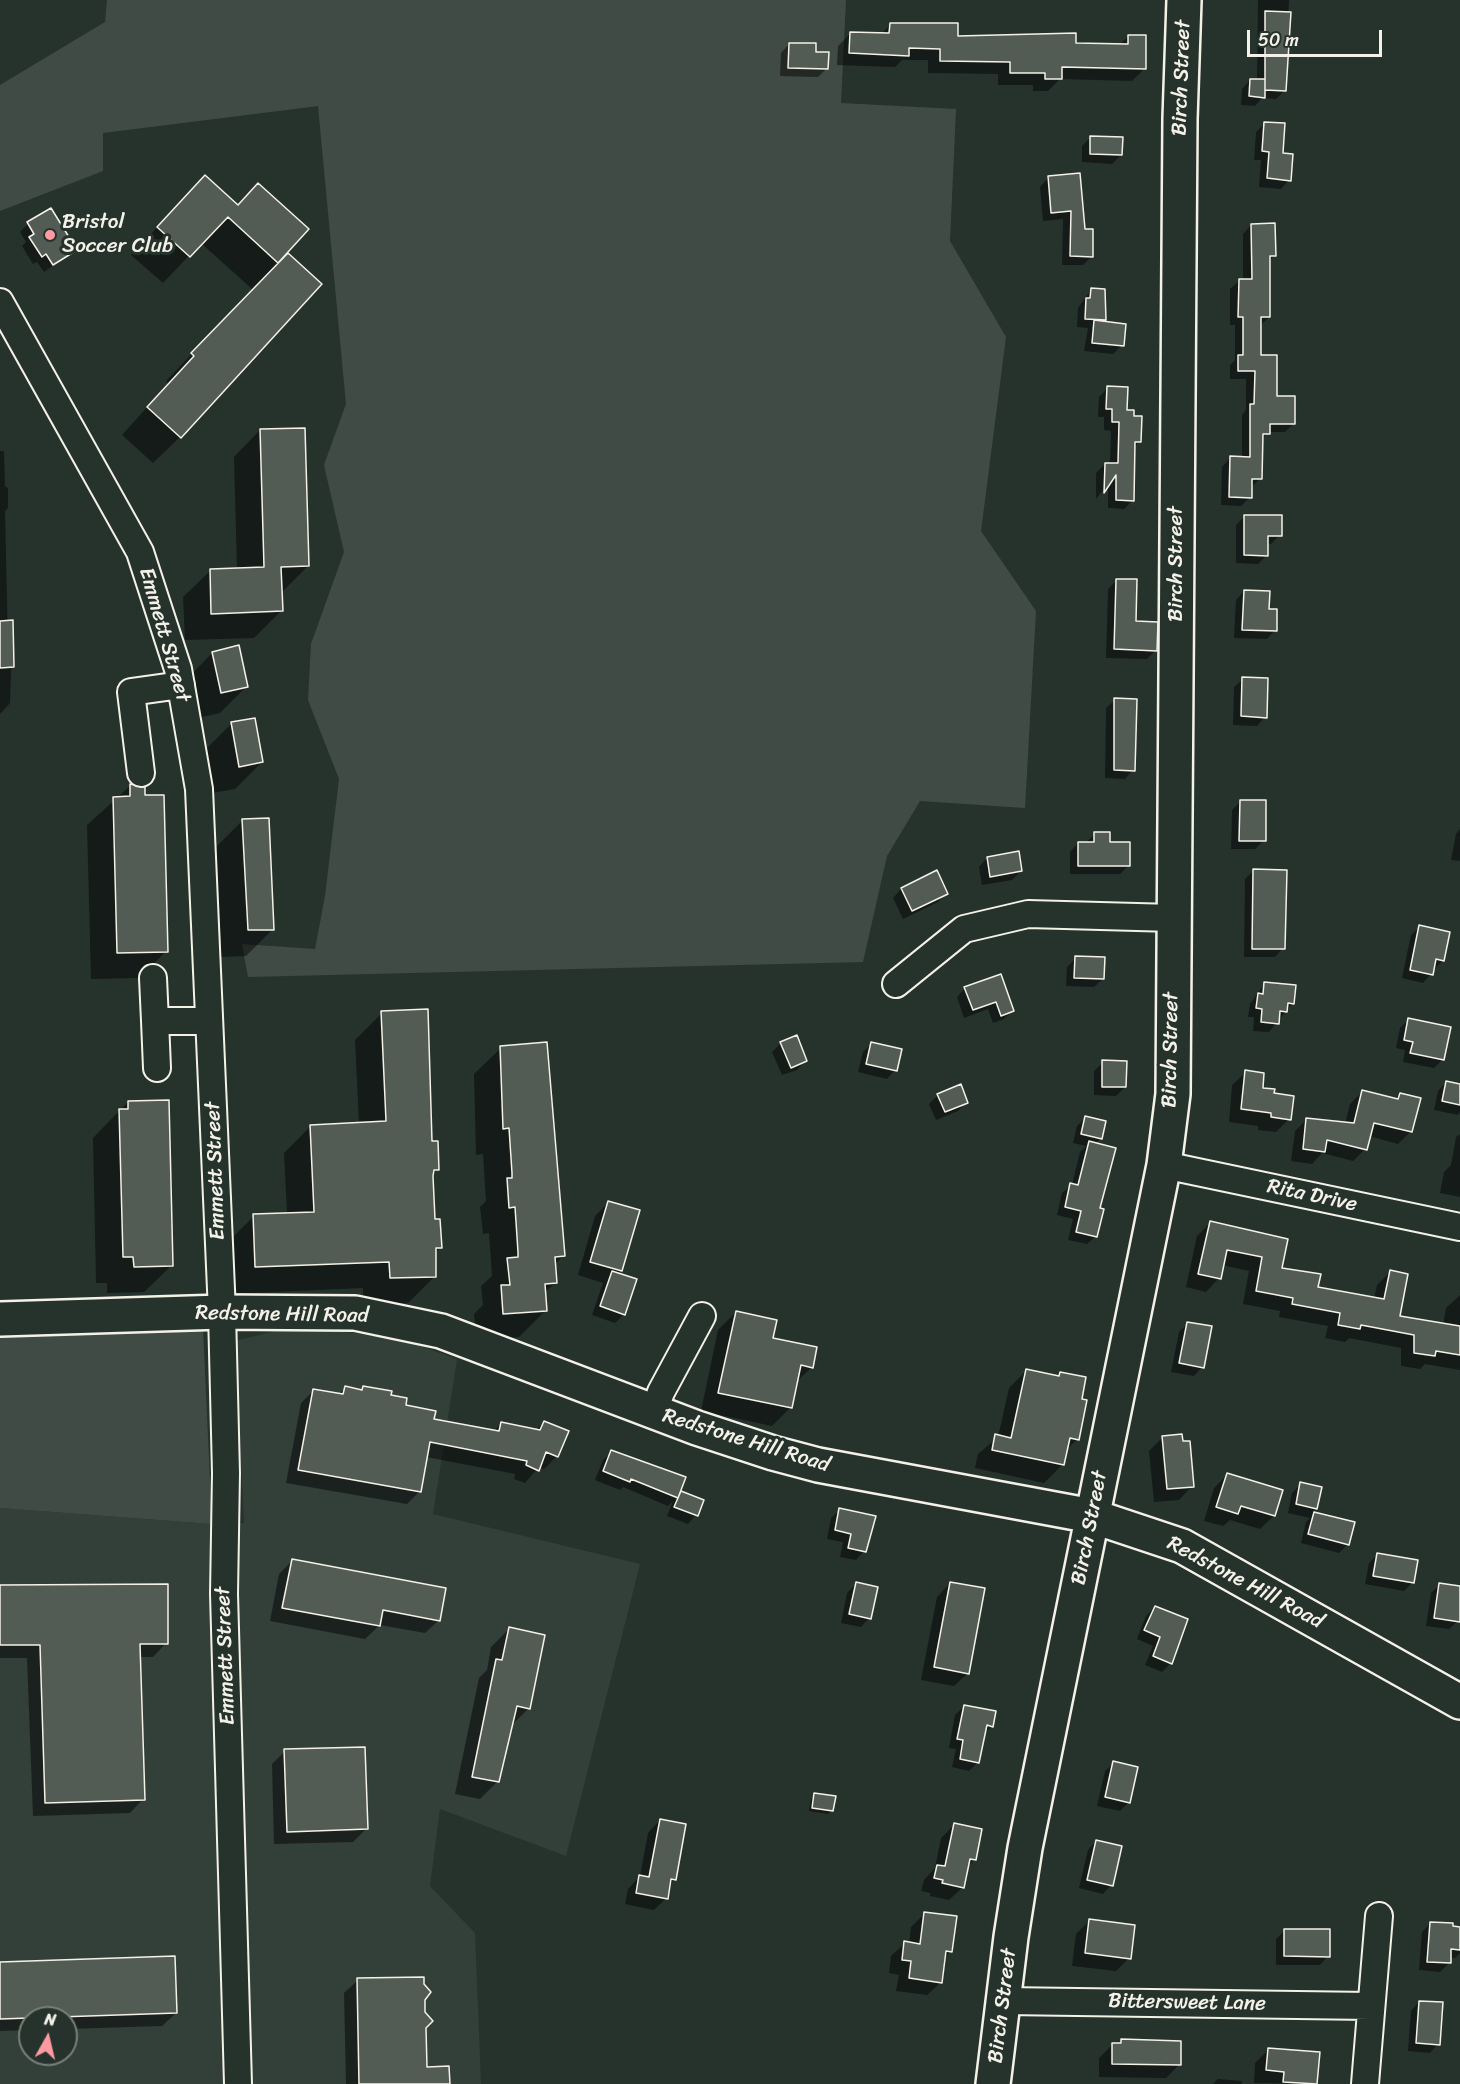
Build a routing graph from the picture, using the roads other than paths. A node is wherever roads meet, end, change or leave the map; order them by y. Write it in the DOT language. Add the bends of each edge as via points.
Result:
graph roads {
  1 [pos="1184,0"];
  2 [pos="0,302"];
  3 [pos="181,685"];
  4 [pos="141,773"];
  5 [pos="1173,918"];
  6 [pos="153,978"];
  7 [pos="896,984"];
  8 [pos="154,1021"];
  9 [pos="209,1021"];
  10 [pos="157,1068"];
  11 [pos="1164,1165"];
  12 [pos="1460,1227"];
  13 [pos="222,1312"];
  14 [pos="702,1316"];
  15 [pos="0,1319"];
  16 [pos="654,1412"];
  17 [pos="1092,1516"];
  18 [pos="1460,1702"];
  19 [pos="1379,1916"];
  20 [pos="1004,2001"];
  21 [pos="1370,2006"];
  22 [pos="238,2084"];
  23 [pos="993,2084"];
  24 [pos="1365,2084"];
  1 -- 5 [label="main road, Birch Street"];
  2 -- 3 [label="street, Emmett Street" via="140,552"];
  3 -- 4 [label="street" via="131,692"];
  3 -- 9 [label="street, Emmett Street" via="199,789"];
  5 -- 7 [label="street" via="1028,914 964,929"];
  5 -- 11 [label="main road, Birch Street" via="1173,1094"];
  6 -- 8 [label="street"];
  8 -- 9 [label="street"];
  8 -- 10 [label="street"];
  9 -- 13 [label="street, Emmett Street"];
  11 -- 12 [label="street, Rita Drive"];
  11 -- 17 [label="main road, Birch Street"];
  13 -- 15 [label="main road, Redstone Hill Road"];
  13 -- 16 [label="main road, Redstone Hill Road" via="355,1313 397,1319 441,1330"];
  13 -- 22 [label="street, Emmett Street" via="224,1594"];
  14 -- 16 [label="street"];
  16 -- 17 [label="main road, Redstone Hill Road" via="818,1466"];
  17 -- 18 [label="main road, Redstone Hill Road" via="1182,1546"];
  17 -- 20 [label="main road, Birch Street" via="1023,1859"];
  19 -- 21 [label="street"];
  20 -- 21 [label="street, Bittersweet Lane"];
  20 -- 23 [label="main road, Birch Street"];
  21 -- 24 [label="street"];
}
